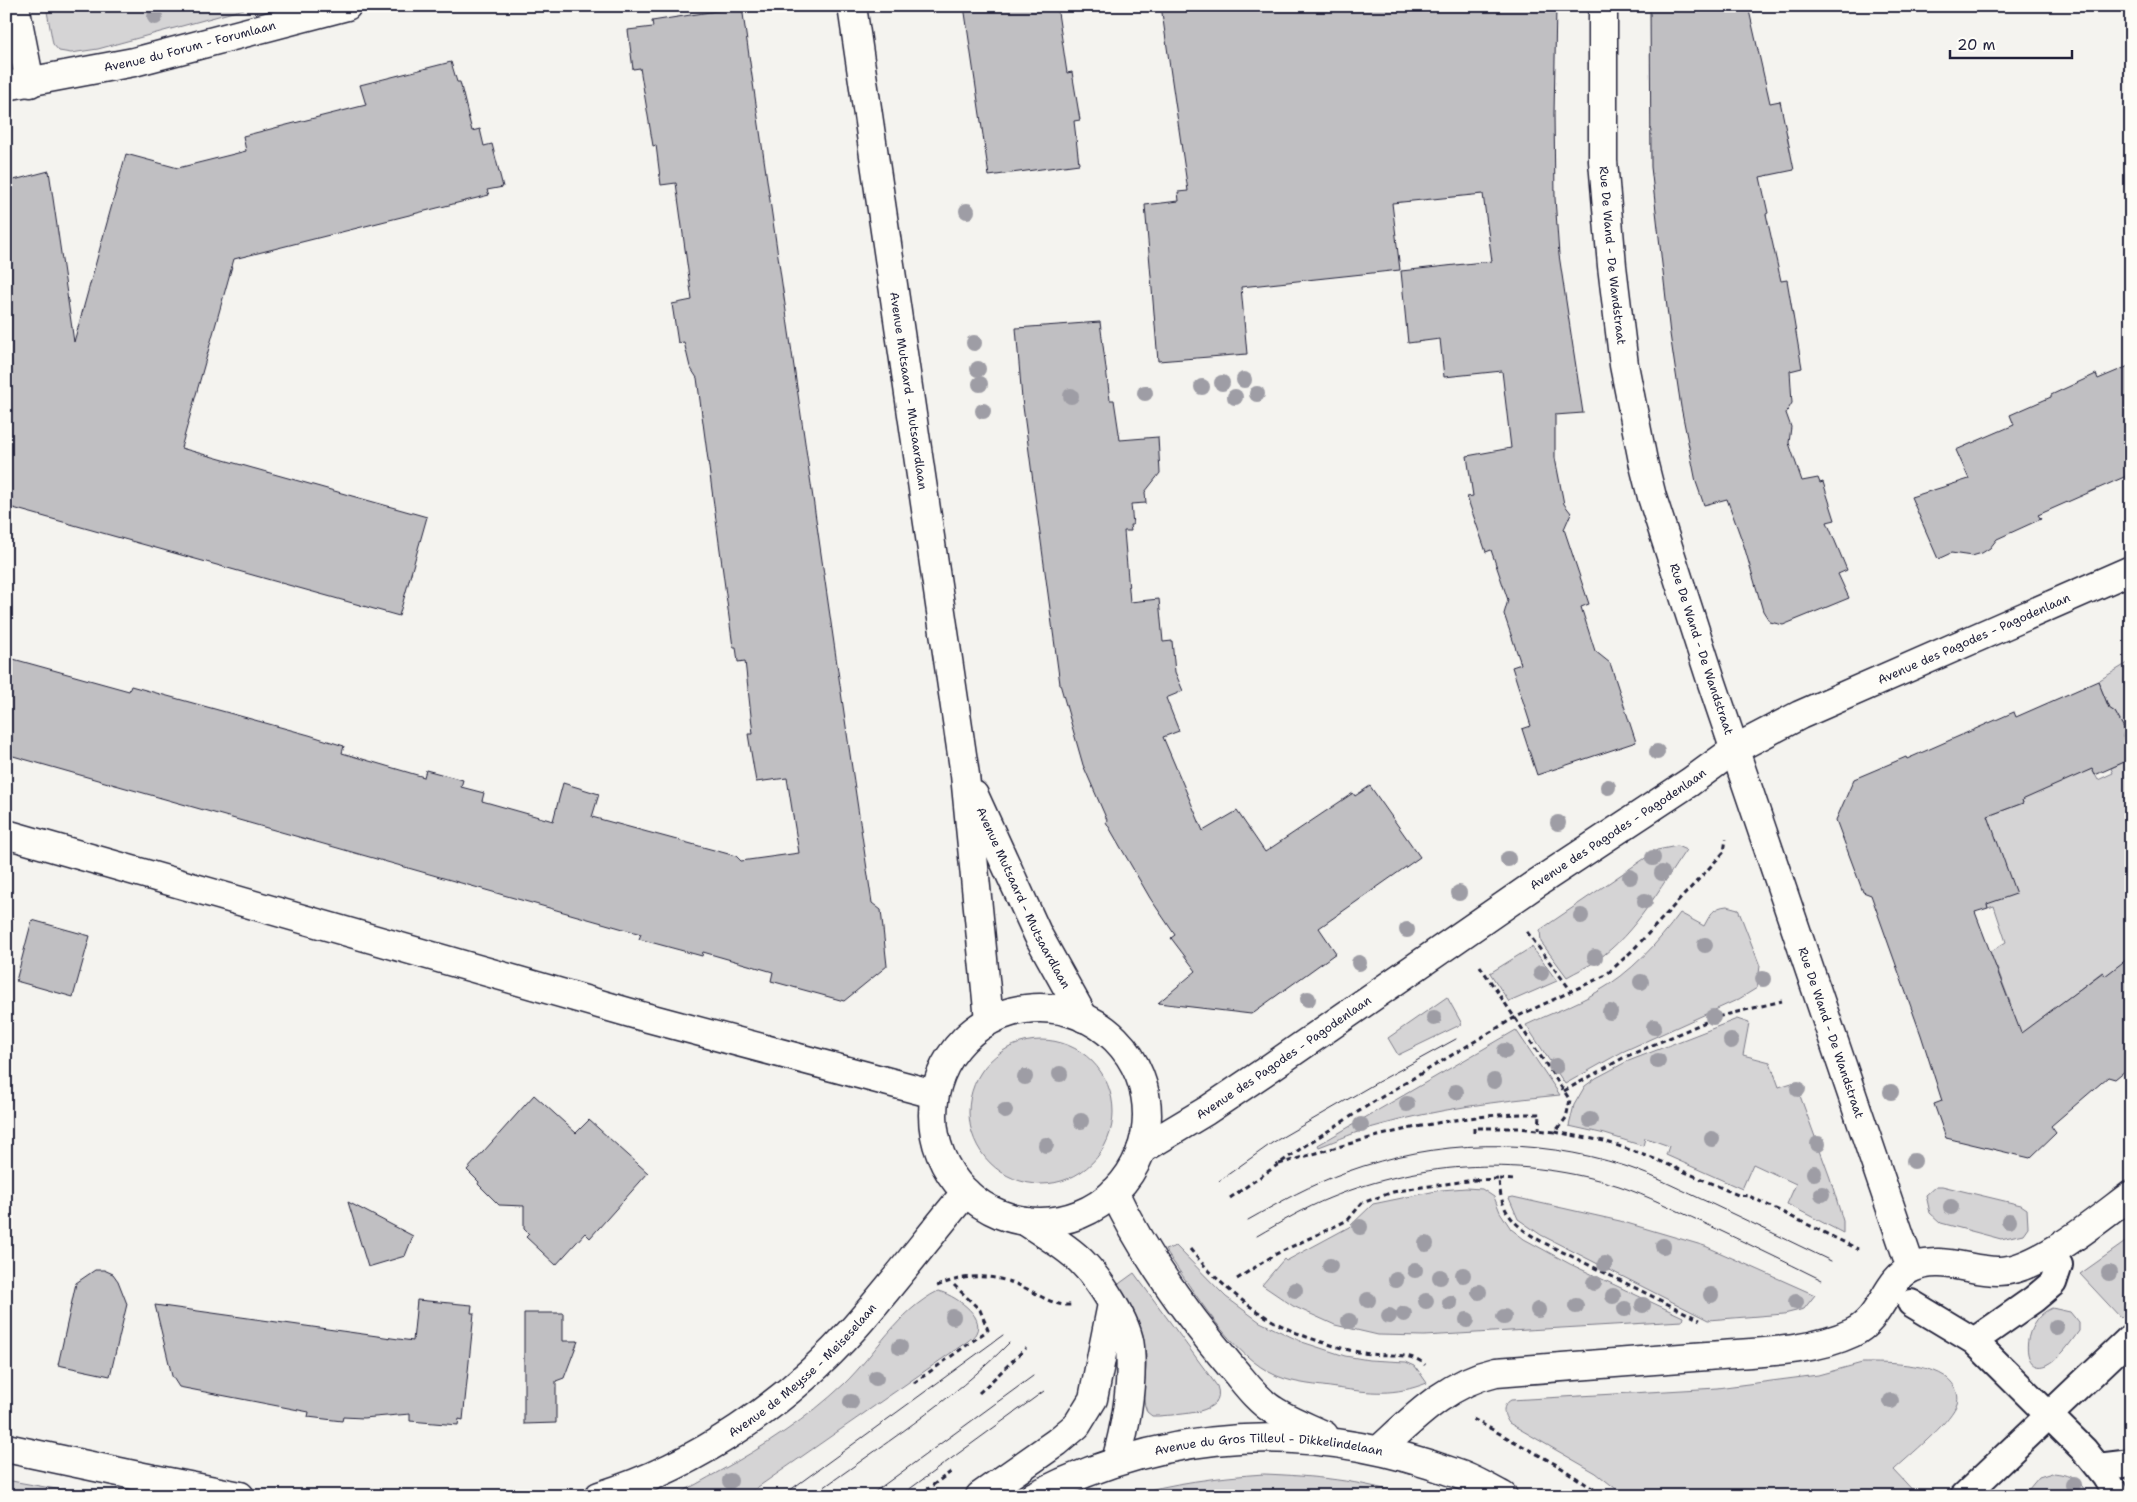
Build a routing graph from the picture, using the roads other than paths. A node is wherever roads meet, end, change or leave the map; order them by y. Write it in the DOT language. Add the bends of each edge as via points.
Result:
graph roads {
  1 [pos="16,6"];
  2 [pos="347,6"];
  3 [pos="852,6"];
  4 [pos="1603,6"];
  5 [pos="18,85"];
  6 [pos="2131,570"];
  7 [pos="1735,749"];
  8 [pos="965,775"];
  9 [pos="6,834"];
  10 [pos="1084,1018"];
  11 [pos="989,1020"];
  12 [pos="934,1094"];
  13 [pos="1141,1150"];
  14 [pos="966,1192"];
  15 [pos="1114,1192"];
  16 [pos="2131,1195"];
  17 [pos="1025,1221"];
  18 [pos="2059,1265"];
  19 [pos="1911,1268"];
  20 [pos="1911,1303"];
  21 [pos="1112,1304"];
  22 [pos="2131,1337"];
  23 [pos="1974,1341"];
  24 [pos="2049,1415"];
  25 [pos="1339,1442"];
  26 [pos="6,1448"];
  27 [pos="1379,1450"];
  28 [pos="1116,1461"];
  29 [pos="2131,1463"];
  30 [pos="2098,1467"];
  31 [pos="240,1496"];
  32 [pos="599,1496"];
  33 [pos="980,1496"];
  34 [pos="1034,1496"];
  35 [pos="1503,1496"];
  36 [pos="1964,1496"];
  37 [pos="2117,1496"];
  1 -- 5 [label="main road, Avenue du Forum - Forumlaan"];
  2 -- 5 [label="main road, Avenue du Forum - Forumlaan" via="134,62"];
  3 -- 8 [label="main road, Avenue Mutsaard - Mutsaardlaan"];
  4 -- 7 [label="main road, Rue De Wand - De Wandstraat" via="1603,160 1612,266 1632,409 1652,497"];
  6 -- 7 [label="main road, Avenue des Pagodes - Pagodenlaan" via="1800,715"];
  7 -- 13 [label="main road, Avenue des Pagodes - Pagodenlaan" via="1264,1072"];
  7 -- 19 [label="main road, Rue De Wand - De Wandstraat"];
  8 -- 10 [label="main road, Avenue Mutsaard - Mutsaardlaan" via="1038,934"];
  8 -- 11 [label="main road, Avenue Mutsaard - Mutsaardlaan"];
  9 -- 12 [label="main road" via="641,1016"];
  10 -- 11 [label="main road" via="1059,1011 1024,1009"];
  10 -- 13 [label="main road" via="1106,1030 1124,1048 1137,1070 1145,1094 1147,1121"];
  11 -- 12 [label="main road" via="964,1039 945,1064"];
  12 -- 14 [label="main road" via="932,1125 939,1155 955,1182"];
  13 -- 15 [label="main road" via="1130,1172"];
  14 -- 17 [label="main road" via="979,1204 1000,1215"];
  14 -- 32 [label="main road, Avenue de Meysse - Meiseselaan" via="855,1327 789,1391 707,1448 631,1485"];
  15 -- 17 [label="main road" via="1073,1216 1057,1221"];
  15 -- 25 [label="main road" via="1130,1227 1172,1288 1254,1394 1272,1410"];
  16 -- 19 [label="main road" via="2072,1238 2014,1269 1998,1271 1946,1263"];
  17 -- 21 [label="main road" via="1082,1262"];
  18 -- 23 [label="street" via="2053,1283"];
  19 -- 27 [label="main road" via="1898,1279 1866,1326 1836,1340 1779,1350 1496,1372 1459,1384 1445,1393"];
  20 -- 23 [label="street"];
  21 -- 28 [label="main road" via="1130,1346 1129,1391"];
  21 -- 33 [label="main road" via="1092,1399 1077,1425"];
  22 -- 24 [label="street"];
  23 -- 24 [label="street"];
  24 -- 30 [label="street"];
  24 -- 36 [label="street"];
  25 -- 27 [label="main road, Avenue du Gros Tilleul - Dikkelindelaan"];
  25 -- 28 [label="main road, Avenue du Gros Tilleul - Dikkelindelaan" via="1283,1438 1226,1439 1171,1447"];
  26 -- 31 [label="main road"];
  27 -- 35 [label="main road, Avenue du Gros Tilleul - Dikkelindelaan" via="1457,1473"];
  28 -- 34 [label="main road, Avenue du Gros Tilleul - Dikkelindelaan" via="1062,1481"];
  29 -- 30 [label="street"];
  30 -- 37 [label="street"];
}
